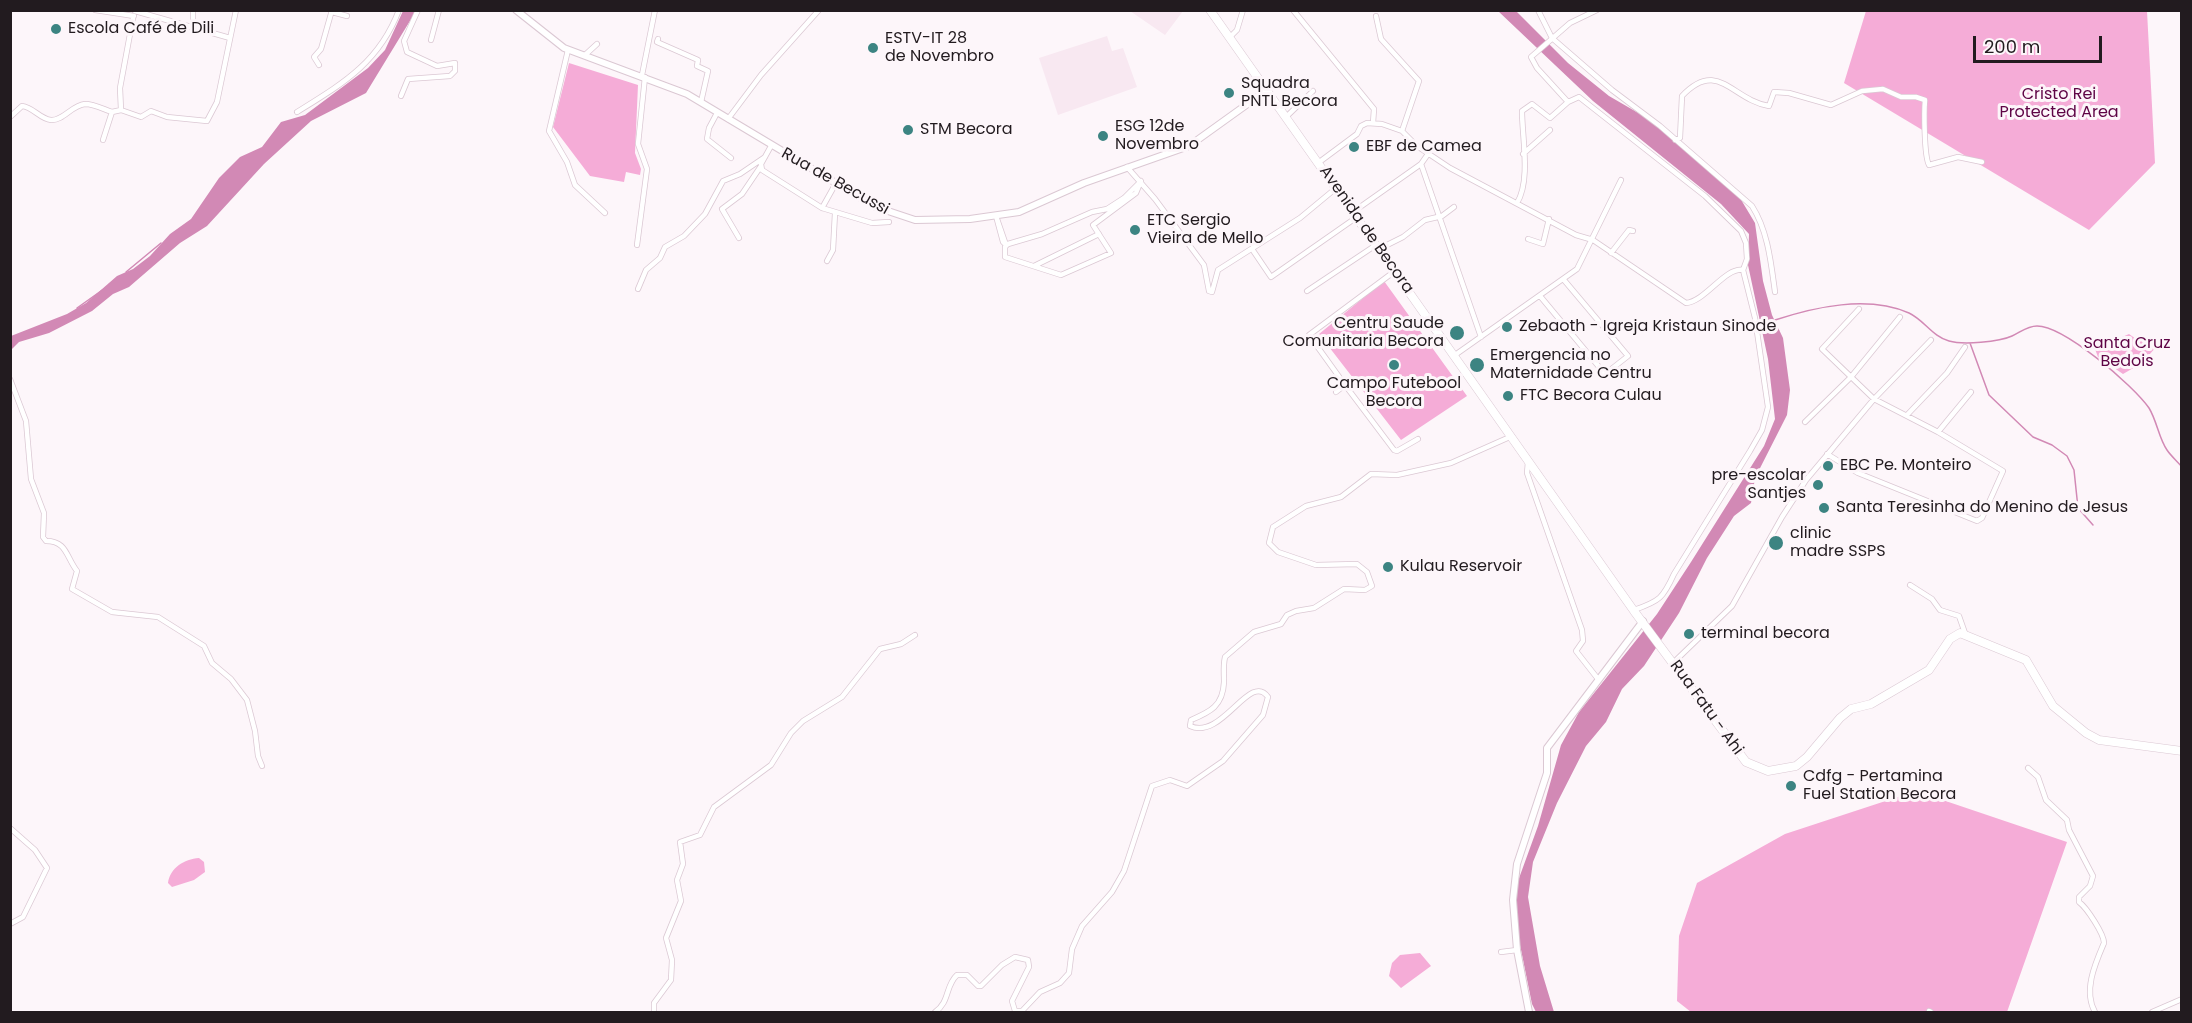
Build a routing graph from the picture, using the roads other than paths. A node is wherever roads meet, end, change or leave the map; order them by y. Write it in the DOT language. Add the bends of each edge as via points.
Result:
graph roads {
  1 [pos="95,10"];
  2 [pos="193,10"];
  3 [pos="236,10"];
  4 [pos="399,10"];
  5 [pos="418,10"];
  6 [pos="439,10"];
  7 [pos="516,10"];
  8 [pos="656,10"];
  9 [pos="819,10"];
  10 [pos="1210,10"];
  11 [pos="1243,10"];
  12 [pos="1293,10"];
  13 [pos="1538,10"];
  14 [pos="1597,10"];
  15 [pos="135,11"];
  16 [pos="332,11"];
  17 [pos="347,16"];
  18 [pos="1376,16"];
  19 [pos="133,18"];
  20 [pos="193,28"];
  21 [pos="1230,37"];
  22 [pos="230,38"];
  23 [pos="658,39"];
  24 [pos="1550,39"];
  25 [pos="431,40"];
  26 [pos="597,44"];
  27 [pos="568,50"];
  28 [pos="585,56"];
  29 [pos="319,65"];
  30 [pos="644,76"];
  31 [pos="1267,90"];
  32 [pos="1313,91"];
  33 [pos="400,96"];
  34 [pos="701,102"];
  35 [pos="1568,102"];
  36 [pos="121,110"];
  37 [pos="112,112"];
  38 [pos="297,112"];
  39 [pos="717,113"];
  40 [pos="10,117"];
  41 [pos="1286,117"];
  42 [pos="728,119"];
  43 [pos="1373,123"];
  44 [pos="1550,130"];
  45 [pos="1402,131"];
  46 [pos="103,140"];
  47 [pos="1675,140"];
  48 [pos="771,146"];
  49 [pos="1428,154"];
  50 [pos="1523,154"];
  51 [pos="765,157"];
  52 [pos="731,158"];
  53 [pos="1982,162"];
  54 [pos="1318,163"];
  55 [pos="1421,164"];
  56 [pos="761,165"];
  57 [pos="1127,167"];
  58 [pos="1621,180"];
  59 [pos="1141,181"];
  60 [pos="836,183"];
  61 [pos="1335,189"];
  62 [pos="1517,203"];
  63 [pos="1454,207"];
  64 [pos="822,208"];
  65 [pos="605,213"];
  66 [pos="835,213"];
  67 [pos="1355,215"];
  68 [pos="1439,217"];
  69 [pos="1549,219"];
  70 [pos="888,222"];
  71 [pos="1633,231"];
  72 [pos="1099,234"];
  73 [pos="739,238"];
  74 [pos="1528,239"];
  75 [pos="1593,240"];
  76 [pos="637,245"];
  77 [pos="1006,245"];
  78 [pos="1377,247"];
  79 [pos="1252,249"];
  80 [pos="1611,253"];
  81 [pos="827,261"];
  82 [pos="1034,266"];
  83 [pos="1743,270"];
  84 [pos="1395,271"];
  85 [pos="1563,280"];
  86 [pos="638,289"];
  87 [pos="1307,291"];
  88 [pos="1775,292"];
  89 [pos="1540,296"];
  90 [pos="1859,309"];
  91 [pos="1900,317"];
  92 [pos="1481,337"];
  93 [pos="1931,340"];
  94 [pos="1965,347"];
  95 [pos="1455,355"];
  96 [pos="1851,377"];
  97 [pos="10,379"];
  98 [pos="1345,384"];
  99 [pos="1336,392"];
  100 [pos="1971,392"];
  101 [pos="1874,399"];
  102 [pos="1907,415"];
  103 [pos="1805,422"];
  104 [pos="1938,432"];
  105 [pos="1512,436"];
  106 [pos="1418,439"];
  107 [pos="1827,454"];
  108 [pos="1528,462"];
  109 [pos="1910,585"];
  110 [pos="1634,611"];
  111 [pos="1645,623"];
  112 [pos="1965,633"];
  113 [pos="915,635"];
  114 [pos="1670,659"];
  115 [pos="1598,679"];
  116 [pos="2181,751"];
  117 [pos="262,766"];
  118 [pos="2028,768"];
  119 [pos="10,828"];
  120 [pos="10,924"];
  121 [pos="1517,950"];
  122 [pos="1501,952"];
  123 [pos="2181,999"];
  124 [pos="654,1012"];
  125 [pos="935,1012"];
  126 [pos="1529,1012"];
  127 [pos="2095,1012"];
  128 [pos="2152,1012"];
  1 -- 19 [label="street"];
  2 -- 20 [label="street"];
  3 -- 22 [label="street"];
  4 -- 38 [label="street" via="383,44 364,66"];
  5 -- 33 [label="street" via="404,41 407,52 437,66 455,63 455,71 450,75 408,79"];
  6 -- 25 [label="street"];
  7 -- 27 [label="street, Rua de Becussi"];
  8 -- 30 [label="street"];
  9 -- 42 [label="street"];
  10 -- 21 [label="main road, Avenida de Becora"];
  11 -- 21 [label="street" via="1237,30"];
  12 -- 43 [label="street" via="1374,109"];
  13 -- 24 [label="street"];
  14 -- 24 [label="street" via="1570,23"];
  15 -- 19 [label="street"];
  15 -- 20 [label="street"];
  16 -- 17 [label="street"];
  16 -- 29 [label="street" via="321,49 314,57"];
  18 -- 45 [label="street" via="1381,39 1419,81"];
  19 -- 36 [label="street" via="120,88"];
  20 -- 22 [label="street"];
  21 -- 31 [label="main road, Avenida de Becora"];
  22 -- 36 [label="street" via="217,102 207,121 167,117 151,111 141,117"];
  23 -- 34 [label="street" via="657,42 698,60 697,66 708,71"];
  24 -- 35 [label="street" via="1531,57"];
  24 -- 47 [label="street"];
  26 -- 28 [label="street"];
  27 -- 28 [label="street, Rua de Becussi"];
  27 -- 65 [label="street" via="549,130 575,185"];
  28 -- 30 [label="street, Rua de Becussi"];
  30 -- 34 [label="street, Rua de Becussi"];
  30 -- 76 [label="street" via="638,144 646,169"];
  31 -- 41 [label="main road, Avenida de Becora"];
  31 -- 57 [label="street, Rua de Becussi" via="1189,146"];
  32 -- 41 [label="street"];
  34 -- 39 [label="street, Rua de Becussi"];
  35 -- 50 [label="street" via="1551,118 1532,104 1522,111"];
  35 -- 83 [label="street" via="1579,97 1586,100 1733,222 1746,243"];
  36 -- 37 [label="street"];
  37 -- 40 [label="street" via="85,104 49,120 22,106"];
  37 -- 46 [label="street"];
  39 -- 42 [label="street, Rua de Becussi"];
  39 -- 52 [label="street" via="707,139"];
  41 -- 54 [label="main road, Avenida de Becora"];
  42 -- 48 [label="street, Rua de Becussi"];
  43 -- 45 [label="street"];
  43 -- 54 [label="street" via="1361,126 1357,134"];
  44 -- 50 [label="street"];
  45 -- 49 [label="street"];
  47 -- 53 [label="street" via="1680,138 1682,96 1704,80 1731,86 1749,100 1769,106 1774,92 1831,105 1863,91 1883,89 1901,97 1925,100 1922,116 1929,165 1958,157"];
  47 -- 88 [label="street" via="1752,206 1768,249"];
  48 -- 51 [label="street"];
  48 -- 60 [label="street, Rua de Becussi"];
  49 -- 55 [label="street"];
  49 -- 62 [label="street"];
  50 -- 62 [label="street" via="1525,175"];
  51 -- 56 [label="street"];
  51 -- 86 [label="street" via="723,181 705,214 684,236 665,247 660,258 646,270"];
  54 -- 61 [label="main road, Avenida de Becora"];
  55 -- 67 [label="street"];
  55 -- 68 [label="street"];
  56 -- 64 [label="street" via="764,172"];
  56 -- 73 [label="street" via="742,194 722,209"];
  57 -- 59 [label="street"];
  57 -- 60 [label="street, Rua de Becussi" via="1020,212 932,221 886,212"];
  58 -- 75 [label="street"];
  59 -- 72 [label="street" via="1136,193 1093,225"];
  59 -- 77 [label="street" via="1107,209"];
  59 -- 79 [label="street" via="1204,265 1209,291 1212,292 1218,270"];
  60 -- 64 [label="street"];
  61 -- 67 [label="main road, Avenida de Becora"];
  61 -- 79 [label="street"];
  62 -- 69 [label="street"];
  63 -- 68 [label="street"];
  64 -- 66 [label="street"];
  66 -- 70 [label="street" via="876,224"];
  66 -- 81 [label="street" via="833,250"];
  67 -- 78 [label="main road, Avenida de Becora"];
  67 -- 79 [label="street" via="1271,277"];
  68 -- 78 [label="street" via="1425,220 1403,237"];
  68 -- 92 [label="street"];
  69 -- 74 [label="street" via="1544,243"];
  69 -- 75 [label="street"];
  71 -- 80 [label="street" via="1629,230"];
  72 -- 82 [label="street"];
  72 -- 82 [label="street" via="1112,253 1061,275"];
  75 -- 80 [label="street"];
  75 -- 85 [label="street" via="1577,269"];
  77 -- 77 [label="street" via="1003,242 996,216"];
  77 -- 82 [label="street" via="1005,257"];
  78 -- 84 [label="main road, Avenida de Becora"];
  78 -- 87 [label="street"];
  80 -- 83 [label="street" via="1686,303 1709,291 1732,271"];
  83 -- 110 [label="street" via="1755,318 1767,417 1665,593 1658,602"];
  84 -- 95 [label="main road, Avenida de Becora"];
  84 -- 98 [label="street" via="1309,335"];
  85 -- 89 [label="street"];
  85 -- 89 [label="street" via="1628,356 1605,374"];
  89 -- 92 [label="street"];
  90 -- 96 [label="street" via="1822,350"];
  91 -- 96 [label="street"];
  92 -- 95 [label="street"];
  93 -- 101 [label="street"];
  94 -- 102 [label="street" via="1947,373"];
  95 -- 105 [label="main road, Avenida de Becora"];
  96 -- 101 [label="street"];
  96 -- 103 [label="street"];
  97 -- 117 [label="street" via="26,421 31,479 44,513 43,537 65,548 77,571 72,589 112,612 158,617 204,646 212,663 247,700"];
  98 -- 99 [label="street"];
  98 -- 106 [label="street" via="1394,450"];
  100 -- 104 [label="street"];
  101 -- 102 [label="street"];
  101 -- 107 [label="street"];
  102 -- 104 [label="street"];
  104 -- 107 [label="street" via="2003,471 1979,521 1858,473"];
  105 -- 108 [label="main road, Avenida de Becora"];
  105 -- 125 [label="street" via="1450,462 1397,475 1371,474 1341,497 1306,506 1273,527 1269,543 1278,552 1316,565 1358,564 1367,572 1372,586 1365,590 1344,589 1314,608 1287,615 1281,624 1254,632 1226,657 1219,703 1211,712 1191,720 1190,726 1224,719 1256,690 1268,697 1266,709 1223,760 1191,785 1170,780 1152,786 1124,871 1112,892 1082,926 1072,949 1071,968 1060,983 1040,992 1017,1012 1012,1001 1029,964 1024,958 1015,957 1008,959 981,986 967,975 957,975 946,1002"];
  107 -- 114 [label="street" via="1782,517 1732,606"];
  108 -- 110 [label="main road, Avenida de Becora"];
  108 -- 115 [label="street" via="1527,473 1582,630 1583,641 1576,651"];
  109 -- 112 [label="street" via="1932,599 1940,610 1959,616"];
  110 -- 111 [label="main road, Avenida de Becora"];
  111 -- 114 [label="main road, Avenida de Becora"];
  111 -- 115 [label="street"];
  112 -- 114 [label="main road, Rua Fatu - Ahi" via="1950,639 1929,670 1871,704 1851,709 1803,761 1784,770 1756,768 1742,758"];
  112 -- 116 [label="main road" via="2026,660 2053,706 2086,733 2099,740"];
  113 -- 124 [label="street" via="901,644 880,649 842,697 796,727 771,765 714,807 700,835 680,842 683,864 677,880 681,901 666,938 672,960 670,980 654,1003"];
  115 -- 121 [label="street" via="1547,748 1545,783 1517,864 1513,912"];
  118 -- 127 [label="street" via="2038,777 2046,800 2067,820 2093,876 2079,902 2104,937 2091,978 2090,1003"];
  119 -- 120 [label="street" via="47,868 23,916"];
  121 -- 122 [label="street"];
  121 -- 126 [label="street"];
  123 -- 128 [label="street"];
}
